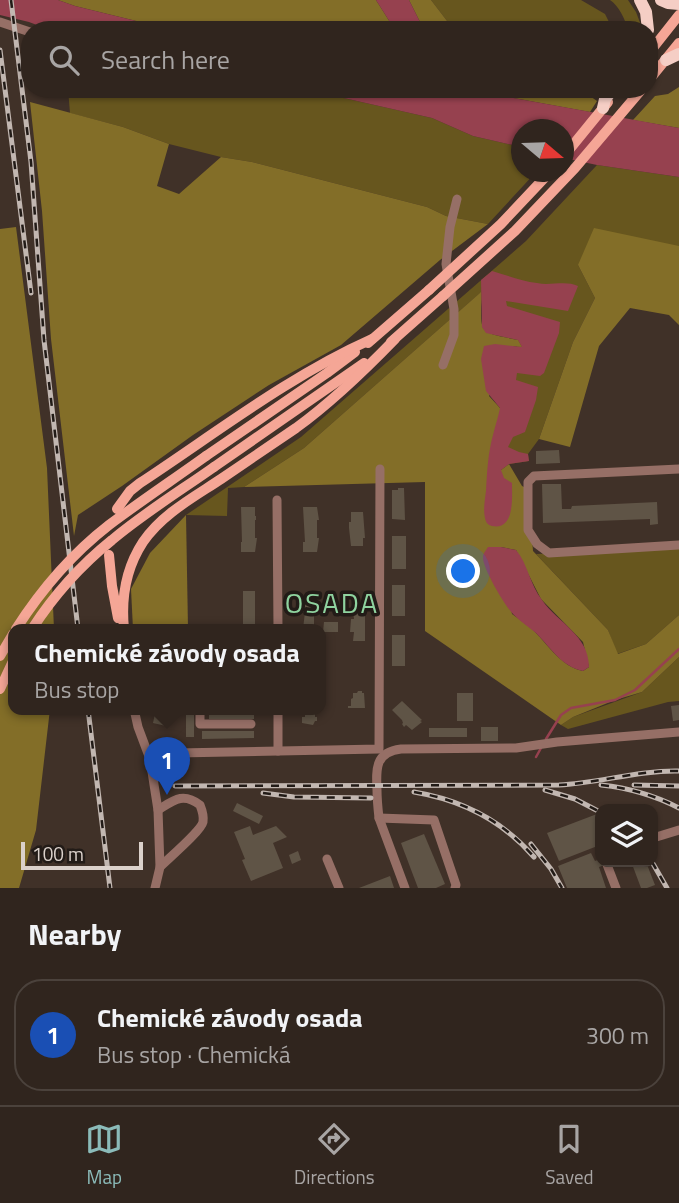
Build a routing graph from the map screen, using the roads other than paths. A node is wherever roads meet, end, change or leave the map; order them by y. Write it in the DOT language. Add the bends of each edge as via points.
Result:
graph roads {
  1 [pos="640,0"];
  2 [pos="661,0"];
  3 [pos="679,4"];
  4 [pos="679,15"];
  5 [pos="647,21"];
  6 [pos="0,22"];
  7 [pos="21,29"];
  8 [pos="658,42"];
  9 [pos="679,43"];
  10 [pos="679,54"];
  11 [pos="666,60"];
  12 [pos="658,69"];
  13 [pos="606,98"];
  14 [pos="611,98"];
  15 [pos="634,98"];
  16 [pos="603,108"];
  17 [pos="574,144"];
  18 [pos="541,182"];
  19 [pos="457,199"];
  20 [pos="372,339"];
  21 [pos="395,340"];
  22 [pos="443,365"];
  23 [pos="380,469"];
  24 [pos="679,469"];
  25 [pos="277,500"];
  26 [pos="117,509"];
  27 [pos="679,545"];
  28 [pos="109,555"];
  29 [pos="19,624"];
  30 [pos="35,624"];
  31 [pos="121,624"];
  32 [pos="122,624"];
  33 [pos="278,624"];
  34 [pos="8,671"];
  35 [pos="0,688"];
  36 [pos="135,715"];
  37 [pos="200,715"];
  38 [pos="278,715"];
  39 [pos="251,724"];
  40 [pos="679,732"];
  41 [pos="278,751"];
  42 [pos="150,759"];
  43 [pos="159,810"];
  44 [pos="379,818"];
  45 [pos="679,830"];
  46 [pos="658,836"];
  47 [pos="327,859"];
  48 [pos="160,867"];
  49 [pos="608,867"];
  50 [pos="155,888"];
  51 [pos="340,888"];
  52 [pos="405,888"];
  53 [pos="455,888"];
  54 [pos="616,888"];
  1 -- 5 [label="highway"];
  2 -- 3 [label="highway"];
  4 -- 8 [label="main road"];
  6 -- 7 [label="street"];
  9 -- 11 [label="main road"];
  10 -- 11 [label="highway"];
  11 -- 12 [label="main road"];
  13 -- 16 [label="highway"];
  14 -- 16 [label="main road"];
  15 -- 21 [label="main road, bridge" via="524,222"];
  16 -- 17 [label="main road"];
  18 -- 20 [label="main road, bridge" via="501,224"];
  19 -- 22 [label="street" via="446,264 454,335"];
  20 -- 26 [label="main road" via="300,377 218,429 140,483"];
  20 -- 29 [label="main road, bridge" via="108,526 60,570"];
  21 -- 30 [label="main road, bridge" via="114,538 67,583"];
  21 -- 32 [label="main road" via="320,410 158,524 135,556 128,575"];
  23 -- 41 [label="street" via="379,749"];
  24 -- 27 [label="street" via="534,476 528,482 528,530 549,553"];
  25 -- 33 [label="street"];
  28 -- 31 [label="main road"];
  34 -- 35 [label="main road"];
  36 -- 42 [label="street"];
  37 -- 39 [label="street" via="200,724"];
  38 -- 41 [label="street"];
  40 -- 44 [label="street" via="516,748 394,750 376,768"];
  41 -- 42 [label="street" via="177,753"];
  42 -- 43 [label="street"];
  43 -- 48 [label="street"];
  43 -- 48 [label="street" via="178,798 190,799 200,805 203,818 198,830"];
  44 -- 52 [label="street"];
  44 -- 53 [label="street" via="434,820"];
  45 -- 46 [label="street"];
  47 -- 51 [label="street"];
  48 -- 50 [label="street"];
  49 -- 54 [label="street"];
}
